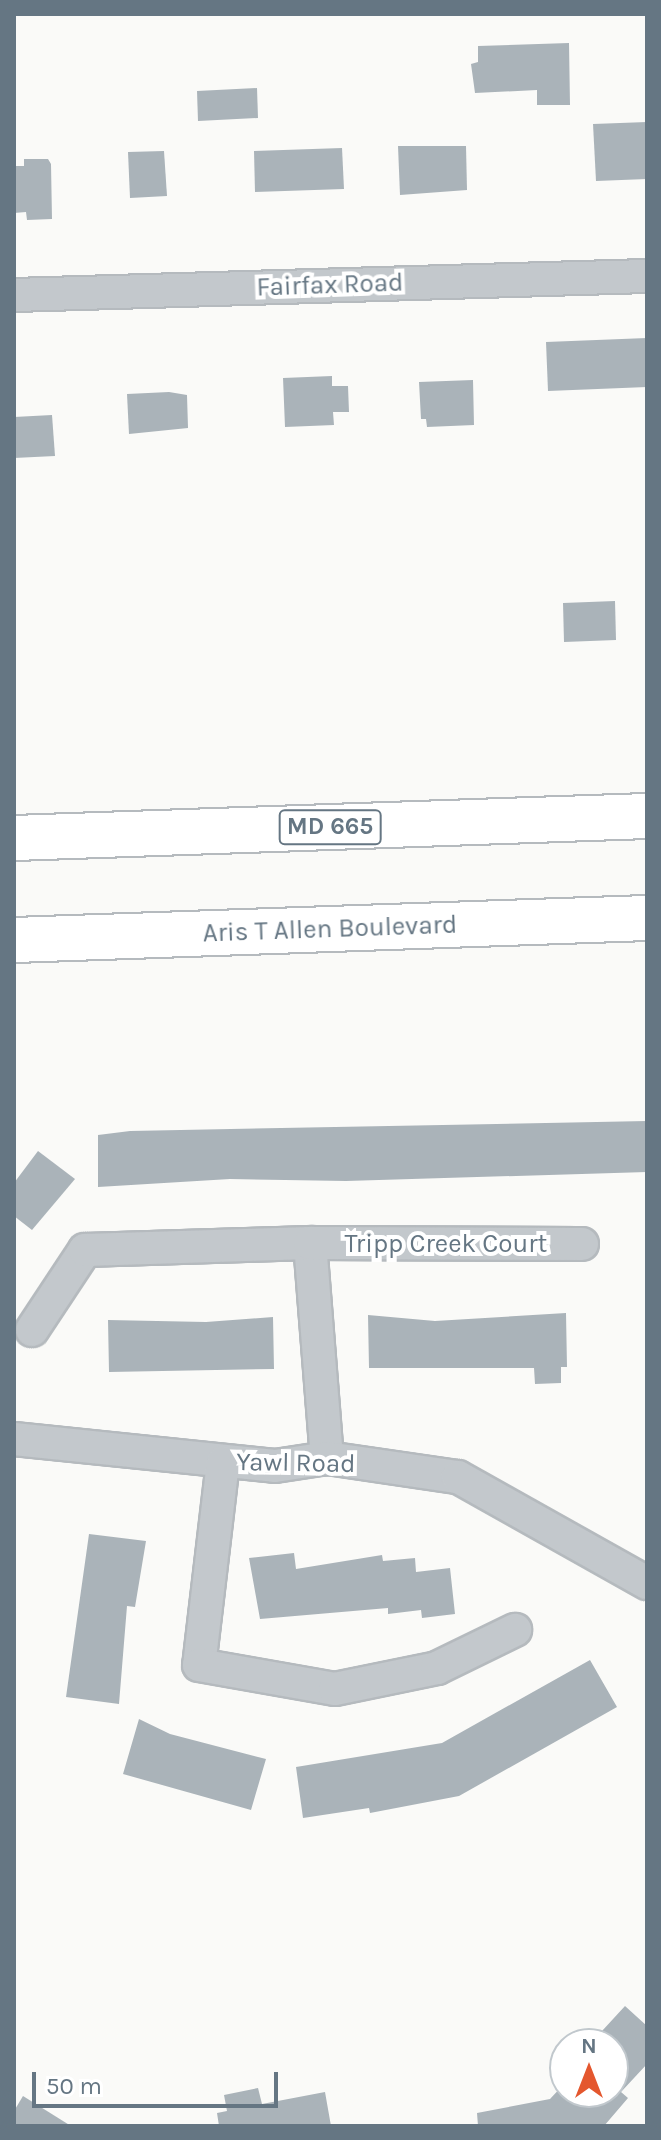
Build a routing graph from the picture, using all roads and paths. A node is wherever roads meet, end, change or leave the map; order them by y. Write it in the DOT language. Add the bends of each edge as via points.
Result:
graph roads {
  1 [pos="647,276"];
  2 [pos="14,295"];
  3 [pos="647,816"];
  4 [pos="14,838"];
  5 [pos="647,918"];
  6 [pos="14,940"];
  7 [pos="310,1243"];
  8 [pos="582,1244"];
  9 [pos="32,1330"];
  10 [pos="14,1439"];
  11 [pos="327,1458"];
  12 [pos="223,1462"];
  13 [pos="647,1583"];
  14 [pos="515,1630"];
  1 -- 2 [label="street, Fairfax Road"];
  3 -- 4 [label="main road, MD 665"];
  5 -- 6 [label="main road, Aris T Allen Boulevard"];
  7 -- 8 [label="street, Tripp Creek Court"];
  7 -- 9 [label="street, Tripp Creek Court" via="85,1250"];
  7 -- 11 [label="street, Tripp Creek Court"];
  10 -- 12 [label="street, Yawl Road"];
  11 -- 12 [label="street, Yawl Road" via="275,1466"];
  11 -- 13 [label="street, Yawl Road" via="458,1477"];
  12 -- 14 [label="street" via="199,1665 335,1689 437,1668"];
}
